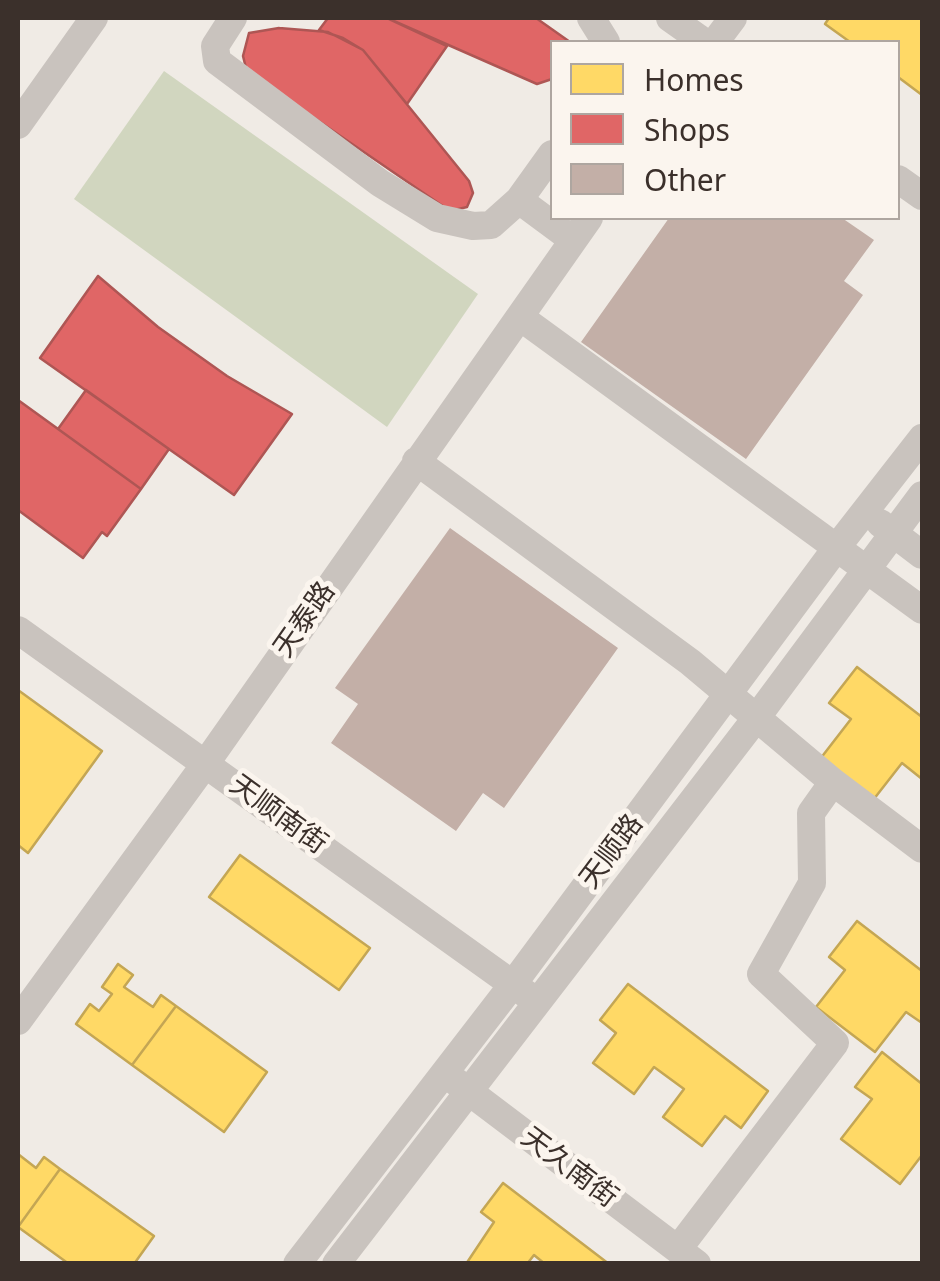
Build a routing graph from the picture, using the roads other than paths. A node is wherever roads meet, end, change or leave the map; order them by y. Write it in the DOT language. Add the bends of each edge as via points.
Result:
graph roads {
  1 [pos="94,18"];
  2 [pos="233,18"];
  3 [pos="591,18"];
  4 [pos="670,18"];
  5 [pos="733,18"];
  6 [pos="605,40"];
  7 [pos="701,40"];
  8 [pos="716,40"];
  9 [pos="18,124"];
  10 [pos="550,157"];
  11 [pos="900,180"];
  12 [pos="922,196"];
  13 [pos="520,200"];
  14 [pos="550,214"];
  15 [pos="582,229"];
  16 [pos="520,317"];
  17 [pos="922,438"];
  18 [pos="416,461"];
  19 [pos="922,495"];
  20 [pos="865,512"];
  21 [pos="893,533"];
  22 [pos="837,548"];
  23 [pos="922,555"];
  24 [pos="866,569"];
  25 [pos="922,610"];
  26 [pos="18,630"];
  27 [pos="730,694"];
  28 [pos="757,717"];
  29 [pos="206,763"];
  30 [pos="833,782"];
  31 [pos="922,849"];
  32 [pos="513,984"];
  33 [pos="537,1002"];
  34 [pos="18,1021"];
  35 [pos="444,1070"];
  36 [pos="468,1092"];
  37 [pos="688,1256"];
  38 [pos="298,1264"];
  39 [pos="336,1264"];
  1 -- 9 [label="street"];
  2 -- 13 [label="street" via="214,46 217,61 416,207 458,224 491,225"];
  3 -- 6 [label="street"];
  4 -- 7 [label="street"];
  5 -- 8 [label="street"];
  10 -- 13 [label="street"];
  11 -- 12 [label="street"];
  13 -- 14 [label="street"];
  15 -- 16 [label="street, 天泰路"];
  16 -- 18 [label="street, 天泰路"];
  16 -- 22 [label="street"];
  17 -- 20 [label="street, 天顺路"];
  18 -- 27 [label="street"];
  18 -- 29 [label="street, 天泰路"];
  19 -- 21 [label="street, 天顺路"];
  20 -- 21 [label="street"];
  20 -- 22 [label="street, 天顺路"];
  21 -- 23 [label="street"];
  21 -- 24 [label="street, 天顺路"];
  22 -- 24 [label="street"];
  22 -- 27 [label="street, 天顺路"];
  24 -- 25 [label="street"];
  24 -- 28 [label="street, 天顺路"];
  26 -- 29 [label="street, 天顺南街"];
  27 -- 28 [label="street"];
  27 -- 32 [label="street, 天顺路"];
  28 -- 30 [label="street"];
  28 -- 33 [label="street, 天顺路"];
  29 -- 32 [label="street, 天顺南街"];
  29 -- 34 [label="street, 天泰路"];
  30 -- 31 [label="street"];
  30 -- 37 [label="street" via="811,813 812,883 762,974 835,1044"];
  32 -- 33 [label="street, 天顺南街"];
  32 -- 35 [label="street, 天顺路"];
  33 -- 36 [label="street, 天顺路"];
  35 -- 36 [label="street, 天久南街"];
  35 -- 38 [label="street, 天顺路"];
  36 -- 37 [label="street, 天久南街"];
  36 -- 39 [label="street, 天顺路"];
}
